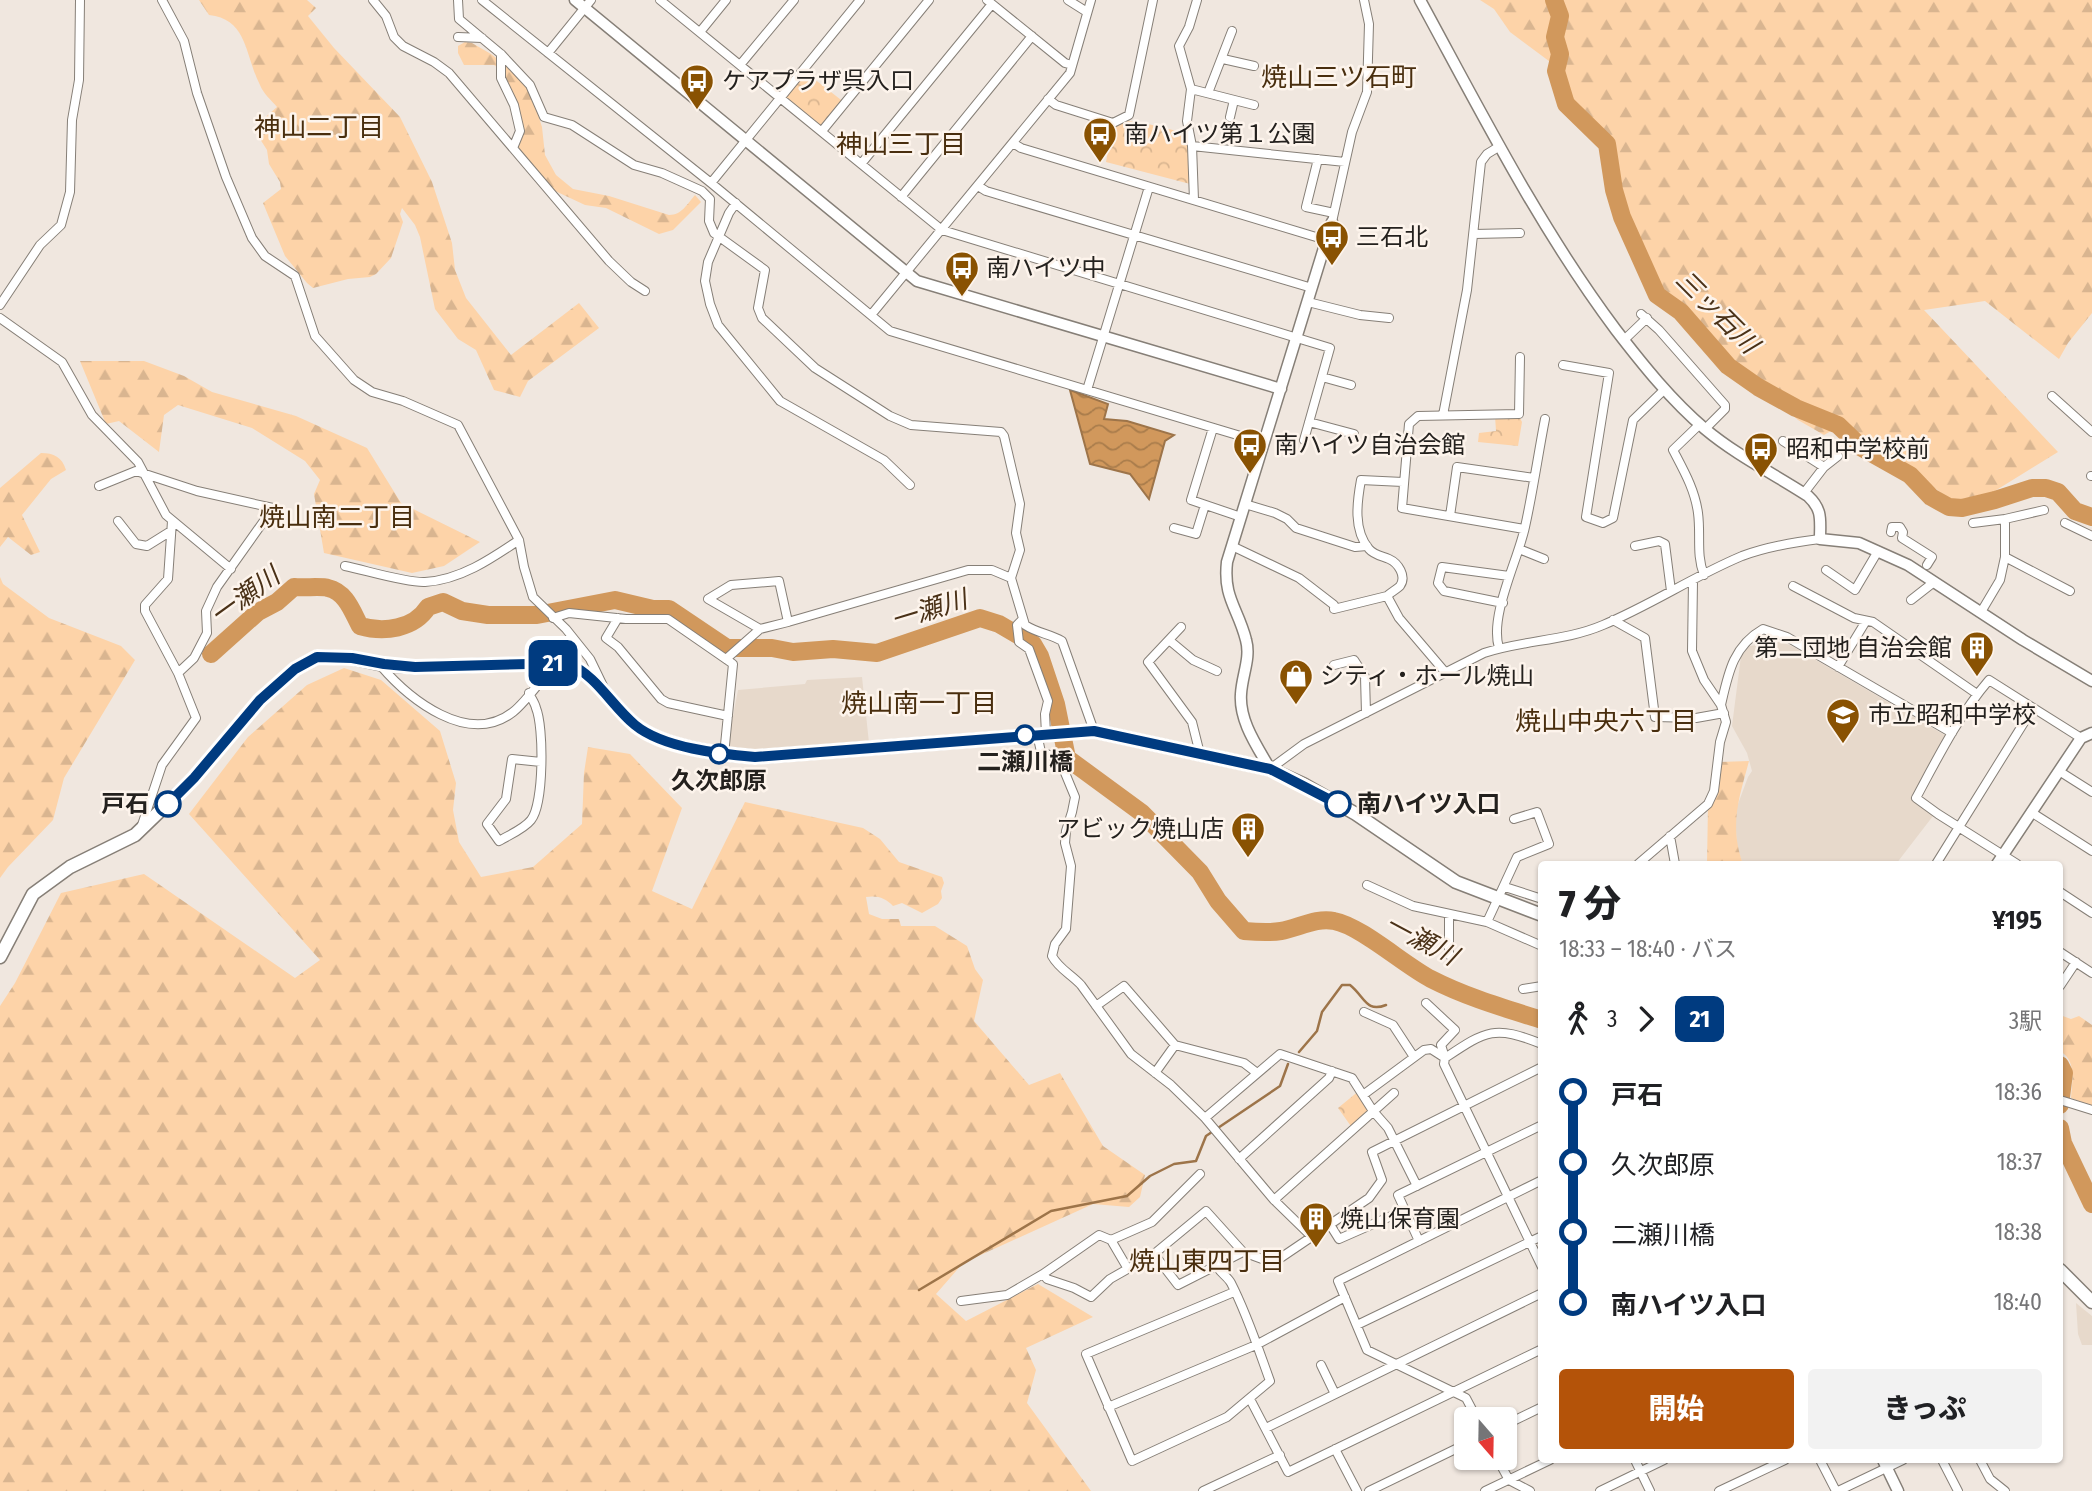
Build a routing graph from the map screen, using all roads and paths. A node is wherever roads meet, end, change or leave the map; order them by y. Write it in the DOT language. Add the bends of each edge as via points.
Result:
graph roads {
  1 [pos="80,0"];
  2 [pos="162,0"];
  3 [pos="373,0"];
  4 [pos="458,0"];
  5 [pos="482,0"];
  6 [pos="575,0"];
  7 [pos="661,0"];
  8 [pos="726,0"];
  9 [pos="794,0"];
  10 [pos="860,0"];
  11 [pos="929,0"];
  12 [pos="1068,0"];
  13 [pos="1091,0"];
  14 [pos="1153,0"];
  15 [pos="1197,0"];
  16 [pos="1364,0"];
  17 [pos="1420,0"];
  18 [pos="990,2"];
  19 [pos="588,4"];
  20 [pos="1087,12"];
  21 [pos="1232,31"];
  22 [pos="700,32"];
  23 [pos="1032,36"];
  24 [pos="458,37"];
  25 [pos="482,38"];
  26 [pos="548,53"];
  27 [pos="501,54"];
  28 [pos="1223,60"];
  29 [pos="740,65"];
  30 [pos="1072,65"];
  31 [pos="1254,65"];
  32 [pos="1191,89"];
  33 [pos="1208,93"];
  34 [pos="780,98"];
  35 [pos="1048,99"];
  36 [pos="1234,100"];
  37 [pos="1254,105"];
  38 [pos="1230,117"];
  39 [pos="822,131"];
  40 [pos="746,141"];
  41 [pos="1013,143"];
  42 [pos="1192,146"];
  43 [pos="1500,146"];
  44 [pos="513,148"];
  45 [pos="1318,159"];
  46 [pos="1345,162"];
  47 [pos="861,164"];
  48 [pos="712,183"];
  49 [pos="978,186"];
  50 [pos="1149,187"];
  51 [pos="901,197"];
  52 [pos="1194,200"];
  53 [pos="736,204"];
  54 [pos="1333,218"];
  55 [pos="942,230"];
  56 [pos="1520,233"];
  57 [pos="1474,234"];
  58 [pos="1134,235"];
  59 [pos="718,238"];
  60 [pos="1326,240"];
  61 [pos="907,273"];
  62 [pos="1119,283"];
  63 [pos="1312,288"];
  64 [pos="645,291"];
  65 [pos="1308,302"];
  66 [pos="0,305"];
  67 [pos="872,315"];
  68 [pos="0,318"];
  69 [pos="1389,318"];
  70 [pos="1103,336"];
  71 [pos="1297,337"];
  72 [pos="1624,340"];
  73 [pos="1520,357"];
  74 [pos="1563,365"];
  75 [pos="1322,377"];
  76 [pos="1351,385"];
  77 [pos="1665,388"];
  78 [pos="1281,389"];
  79 [pos="1087,390"];
  80 [pos="2052,396"];
  81 [pos="1443,415"];
  82 [pos="1545,419"];
  83 [pos="1309,422"];
  84 [pos="1702,426"];
  85 [pos="1213,428"];
  86 [pos="2092,432"];
  87 [pos="1354,434"];
  88 [pos="1304,440"];
  89 [pos="1783,441"];
  90 [pos="1264,443"];
  91 [pos="1838,456"];
  92 [pos="1824,467"];
  93 [pos="145,474"];
  94 [pos="1534,478"];
  95 [pos="1403,482"];
  96 [pos="910,485"];
  97 [pos="99,486"];
  98 [pos="1804,494"];
  99 [pos="1245,504"];
  100 [pos="1205,505"];
  101 [pos="2044,510"];
  102 [pos="1450,516"];
  103 [pos="1241,517"];
  104 [pos="2005,519"];
  105 [pos="118,521"];
  106 [pos="172,521"];
  107 [pos="1973,523"];
  108 [pos="2065,523"];
  109 [pos="1174,528"];
  110 [pos="1524,529"];
  111 [pos="171,531"];
  112 [pos="1891,533"];
  113 [pos="2092,536"];
  114 [pos="1820,539"];
  115 [pos="519,540"];
  116 [pos="1232,546"];
  117 [pos="1367,546"];
  118 [pos="1635,546"];
  119 [pos="1519,549"];
  120 [pos="1878,551"];
  121 [pos="2005,557"];
  122 [pos="1544,559"];
  123 [pos="1927,565"];
  124 [pos="345,566"];
  125 [pos="231,569"];
  126 [pos="1826,570"];
  127 [pos="1704,575"];
  128 [pos="1509,576"];
  129 [pos="1011,578"];
  130 [pos="1693,581"];
  131 [pos="1934,582"];
  132 [pos="1793,586"];
  133 [pos="1671,591"];
  134 [pos="2070,591"];
  135 [pos="1387,596"];
  136 [pos="1911,600"];
  137 [pos="1503,603"];
  138 [pos="1981,612"];
  139 [pos="552,618"];
  140 [pos="618,618"];
  141 [pos="1023,619"];
  142 [pos="1613,620"];
  143 [pos="1866,621"];
  144 [pos="788,622"];
  145 [pos="1181,627"];
  146 [pos="760,629"];
  147 [pos="1169,640"];
  148 [pos="1499,648"];
  149 [pos="726,659"];
  150 [pos="378,663"];
  151 [pos="556,663"];
  152 [pos="1334,665"];
  153 [pos="1838,667"];
  154 [pos="1217,671"];
  155 [pos="1445,672"];
  156 [pos="178,673"];
  157 [pos="2092,681"];
  158 [pos="529,693"];
  159 [pos="607,694"];
  160 [pos="1977,694"];
  161 [pos="2033,708"];
  162 [pos="1722,709"];
  163 [pos="1366,713"];
  164 [pos="728,716"];
  165 [pos="1094,731"];
  166 [pos="1952,733"];
  167 [pos="1045,734"];
  168 [pos="2088,735"];
  169 [pos="1200,754"];
  170 [pos="724,755"];
  171 [pos="541,762"];
  172 [pos="1270,769"];
  173 [pos="2059,771"];
  174 [pos="2092,792"];
  175 [pos="2031,812"];
  176 [pos="1514,819"];
  177 [pos="1959,828"];
  178 [pos="140,830"];
  179 [pos="1670,836"];
  180 [pos="2092,851"];
  181 [pos="2000,860"];
  182 [pos="1641,861"];
  183 [pos="1674,861"];
  184 [pos="1938,861"];
  185 [pos="1367,885"];
  186 [pos="1505,887"];
  187 [pos="2063,894"];
  188 [pos="1538,898"];
  189 [pos="1498,900"];
  190 [pos="2092,913"];
  191 [pos="1538,914"];
  192 [pos="1449,915"];
  193 [pos="1487,922"];
  194 [pos="1538,944"];
  195 [pos="2063,954"];
  196 [pos="1449,955"];
  197 [pos="0,957"];
  198 [pos="2076,962"];
  199 [pos="2092,973"];
  200 [pos="2063,982"];
  201 [pos="1538,987"];
  202 [pos="1523,989"];
  203 [pos="1426,1003"];
  204 [pos="1096,1006"];
  205 [pos="1364,1012"];
  206 [pos="1538,1043"];
  207 [pos="1175,1045"];
  208 [pos="1414,1057"];
  209 [pos="1446,1058"];
  210 [pos="1538,1069"];
  211 [pos="1332,1071"];
  212 [pos="1155,1073"];
  213 [pos="1257,1073"];
  214 [pos="1394,1093"];
  215 [pos="1363,1095"];
  216 [pos="2063,1101"];
  217 [pos="1464,1105"];
  218 [pos="2092,1110"];
  219 [pos="1373,1111"];
  220 [pos="1210,1125"];
  221 [pos="1538,1127"];
  222 [pos="1395,1140"];
  223 [pos="1486,1152"];
  224 [pos="1239,1159"];
  225 [pos="1200,1174"];
  226 [pos="1538,1182"];
  227 [pos="1417,1186"];
  228 [pos="1508,1196"];
  229 [pos="1274,1200"];
  230 [pos="1405,1210"];
  231 [pos="1329,1223"];
  232 [pos="1311,1236"];
  233 [pos="1538,1238"];
  234 [pos="1111,1240"];
  235 [pos="1419,1241"];
  236 [pos="1530,1242"];
  237 [pos="1243,1252"];
  238 [pos="1154,1254"];
  239 [pos="1538,1259"];
  240 [pos="1217,1266"];
  241 [pos="1128,1269"];
  242 [pos="2063,1273"];
  243 [pos="1043,1274"];
  244 [pos="1234,1292"];
  245 [pos="1538,1295"];
  246 [pos="1345,1297"];
  247 [pos="961,1301"];
  248 [pos="2092,1302"];
  249 [pos="1357,1325"];
  250 [pos="1256,1345"];
  251 [pos="1538,1351"];
  252 [pos="1397,1364"];
  253 [pos="1321,1365"];
  254 [pos="1454,1391"];
  255 [pos="1335,1394"];
  256 [pos="1250,1399"];
  257 [pos="1471,1407"];
  258 [pos="1108,1408"];
  259 [pos="1538,1410"];
  260 [pos="1517,1419"];
  261 [pos="1266,1428"];
  262 [pos="1335,1449"];
  263 [pos="1454,1450"];
  264 [pos="1280,1455"];
  265 [pos="1544,1463"];
  266 [pos="1636,1463"];
  267 [pos="1657,1463"];
  268 [pos="1778,1463"];
  269 [pos="1822,1463"];
  270 [pos="1884,1463"];
  271 [pos="1944,1463"];
  272 [pos="1982,1463"];
  273 [pos="1503,1470"];
  274 [pos="1640,1471"];
  275 [pos="1508,1480"];
  276 [pos="1203,1491"];
  277 [pos="1357,1491"];
  278 [pos="1369,1491"];
  279 [pos="1485,1491"];
  280 [pos="1530,1491"];
  281 [pos="1600,1491"];
  282 [pos="1650,1491"];
  283 [pos="1719,1491"];
  284 [pos="1837,1491"];
  285 [pos="1898,1491"];
  286 [pos="1958,1491"];
  287 [pos="2005,1491"];
  1 -- 66 [label="street" via="70,192 61,225 40,245"];
  2 -- 115 [label="street" via="184,41 197,93 252,238 265,256 295,276 316,336 354,380 372,392 458,425"];
  3 -- 44 [label="street" via="394,37 449,73"];
  4 -- 25 [label="street" via="459,19"];
  5 -- 26 [label="street"];
  6 -- 19 [label="street"];
  7 -- 22 [label="street"];
  8 -- 22 [label="street"];
  9 -- 29 [label="street"];
  10 -- 34 [label="street"];
  11 -- 39 [label="street"];
  12 -- 20 [label="street"];
  13 -- 20 [label="street"];
  14 -- 35 [label="street" via="1129,115 1113,123"];
  15 -- 32 [label="street" via="1179,46"];
  16 -- 46 [label="street" via="1369,24 1367,92"];
  17 -- 43 [label="street"];
  18 -- 23 [label="street"];
  18 -- 47 [label="street"];
  19 -- 26 [label="street"];
  19 -- 40 [label="street"];
  20 -- 30 [label="street"];
  21 -- 28 [label="street"];
  22 -- 29 [label="street"];
  23 -- 30 [label="street"];
  23 -- 51 [label="street"];
  24 -- 25 [label="street"];
  25 -- 27 [label="street"];
  26 -- 48 [label="street"];
  27 -- 44 [label="street" via="501,78 520,131"];
  27 -- 59 [label="street" via="530,85 544,117 572,125 634,165 702,191 710,199 709,221"];
  28 -- 31 [label="street"];
  28 -- 33 [label="street"];
  29 -- 34 [label="street"];
  30 -- 35 [label="street"];
  32 -- 33 [label="street"];
  32 -- 42 [label="street" via="1187,121"];
  33 -- 36 [label="street"];
  34 -- 39 [label="street"];
  34 -- 40 [label="street"];
  35 -- 41 [label="street"];
  36 -- 37 [label="street"];
  36 -- 38 [label="street"];
  39 -- 47 [label="street"];
  40 -- 48 [label="street"];
  40 -- 61 [label="street"];
  41 -- 49 [label="street"];
  41 -- 50 [label="street"];
  42 -- 45 [label="street"];
  42 -- 52 [label="street"];
  43 -- 57 [label="street" via="1480,162"];
  43 -- 72 [label="street" via="1552,237"];
  44 -- 64 [label="street" via="609,261"];
  45 -- 46 [label="street"];
  45 -- 54 [label="street" via="1306,207"];
  46 -- 54 [label="street"];
  47 -- 51 [label="street"];
  48 -- 53 [label="street"];
  49 -- 55 [label="street"];
  49 -- 58 [label="street"];
  50 -- 52 [label="street"];
  50 -- 58 [label="street"];
  51 -- 55 [label="street"];
  52 -- 60 [label="street"];
  53 -- 59 [label="street"];
  53 -- 67 [label="street"];
  54 -- 60 [label="street"];
  55 -- 61 [label="street"];
  55 -- 62 [label="street"];
  56 -- 57 [label="street"];
  57 -- 81 [label="street"];
  58 -- 62 [label="street"];
  58 -- 63 [label="street"];
  59 -- 96 [label="street" via="705,281 718,325 780,401 884,460"];
  59 -- 129 [label="street" via="765,270 758,309 762,318 815,368 911,425 1000,432 1004,436 1020,503 1016,533 1020,550"];
  60 -- 63 [label="street"];
  61 -- 67 [label="street"];
  61 -- 70 [label="street" via="918,281"];
  62 -- 70 [label="street"];
  62 -- 71 [label="street"];
  63 -- 65 [label="street"];
  65 -- 69 [label="street"];
  65 -- 71 [label="street"];
  67 -- 79 [label="street" via="890,331"];
  68 -- 93 [label="street" via="62,362 92,415"];
  70 -- 78 [label="street"];
  70 -- 79 [label="street"];
  71 -- 75 [label="street" via="1329,348"];
  71 -- 78 [label="street"];
  72 -- 77 [label="street"];
  72 -- 84 [label="street" via="1644,316 1725,405"];
  73 -- 81 [label="street" via="1519,414"];
  74 -- 77 [label="street" via="1609,373 1586,517 1604,523 1613,518 1633,420"];
  75 -- 76 [label="street"];
  75 -- 83 [label="street"];
  77 -- 84 [label="street"];
  78 -- 90 [label="street"];
  79 -- 85 [label="street"];
  80 -- 86 [label="street"];
  81 -- 95 [label="street" via="1418,416 1409,424"];
  82 -- 94 [label="street"];
  83 -- 87 [label="street"];
  83 -- 88 [label="street"];
  84 -- 98 [label="street"];
  84 -- 127 [label="street" via="1673,450 1692,488"];
  85 -- 90 [label="street"];
  85 -- 100 [label="street" via="1191,500"];
  89 -- 92 [label="street"];
  90 -- 99 [label="street"];
  91 -- 92 [label="street"];
  92 -- 98 [label="street"];
  93 -- 97 [label="street" via="136,471"];
  93 -- 106 [label="street"];
  93 -- 125 [label="street" via="273,508"];
  94 -- 102 [label="street" via="1457,467"];
  94 -- 110 [label="street"];
  95 -- 102 [label="street" via="1402,508"];
  95 -- 117 [label="street" via="1361,480 1357,521"];
  98 -- 114 [label="street" via="1817,504"];
  99 -- 103 [label="street"];
  99 -- 117 [label="street" via="1275,513 1296,528 1355,547"];
  100 -- 103 [label="street"];
  100 -- 109 [label="street" via="1196,534"];
  101 -- 104 [label="street"];
  102 -- 110 [label="street"];
  103 -- 116 [label="street"];
  104 -- 107 [label="street"];
  104 -- 121 [label="street"];
  105 -- 111 [label="street" via="136,544 147,546"];
  106 -- 111 [label="street"];
  106 -- 125 [label="street"];
  108 -- 113 [label="street"];
  110 -- 119 [label="street"];
  111 -- 156 [label="street" via="168,579 145,605 145,611"];
  112 -- 123 [label="street" via="1892,527 1900,527 1902,538 1932,557"];
  114 -- 120 [label="street" via="1859,543"];
  114 -- 127 [label="street" via="1744,555"];
  115 -- 124 [label="street" via="485,563 444,579 422,582"];
  115 -- 139 [label="street" via="533,597"];
  116 -- 135 [label="street" via="1299,578 1334,609"];
  116 -- 172 [label="street" via="1227,593 1248,655 1241,708"];
  117 -- 135 [label="street" via="1399,567 1400,585"];
  118 -- 133 [label="street" via="1665,544"];
  119 -- 122 [label="street"];
  119 -- 128 [label="street"];
  120 -- 126 [label="street" via="1854,590"];
  120 -- 131 [label="street"];
  121 -- 134 [label="street"];
  121 -- 138 [label="street" via="2000,580"];
  125 -- 156 [label="street" via="206,611 206,633 194,659"];
  127 -- 130 [label="street"];
  128 -- 137 [label="street"];
  128 -- 137 [label="street" via="1442,567 1438,583 1444,592"];
  129 -- 141 [label="street"];
  129 -- 144 [label="street" via="992,570 968,570"];
  130 -- 133 [label="street"];
  130 -- 162 [label="street" via="1692,651"];
  131 -- 136 [label="street"];
  131 -- 138 [label="street"];
  132 -- 143 [label="street"];
  133 -- 142 [label="street"];
  135 -- 155 [label="street" via="1399,618"];
  137 -- 148 [label="street" via="1495,636"];
  138 -- 157 [label="street"];
  139 -- 140 [label="street" via="569,613"];
  139 -- 159 [label="street" via="590,659"];
  140 -- 149 [label="street" via="668,619"];
  140 -- 164 [label="street" via="606,638 662,699"];
  141 -- 165 [label="street" via="1035,632 1062,641"];
  141 -- 167 [label="street" via="1017,625 1019,642 1029,649 1048,702"];
  142 -- 148 [label="street" via="1574,634"];
  142 -- 162 [label="street" via="1645,638 1655,717 1696,718"];
  143 -- 153 [label="street"];
  143 -- 160 [label="street"];
  144 -- 146 [label="street"];
  144 -- 146 [label="street" via="779,581 731,585 708,599"];
  145 -- 147 [label="street"];
  146 -- 149 [label="street"];
  147 -- 154 [label="street" via="1193,660"];
  147 -- 169 [label="street" via="1148,662 1192,722"];
  148 -- 155 [label="street"];
  149 -- 164 [label="street" via="733,664"];
  150 -- 151 [label="main road" via="415,667"];
  150 -- 158 [label="street" via="391,680 428,707 462,724 503,717"];
  150 -- 178 [label="main road" via="317,657 295,669 260,700 194,778"];
  151 -- 158 [label="street"];
  151 -- 159 [label="main road" via="585,671"];
  152 -- 163 [label="street" via="1354,660 1365,677"];
  153 -- 162 [label="street" via="1787,637 1763,629 1747,639 1731,663"];
  153 -- 166 [label="street"];
  155 -- 163 [label="street"];
  156 -- 178 [label="street" via="195,718 162,765"];
  158 -- 171 [label="street" via="537,709"];
  159 -- 170 [label="main road" via="636,726 664,740"];
  160 -- 161 [label="street" via="1989,680"];
  160 -- 166 [label="street"];
  161 -- 168 [label="street"];
  161 -- 177 [label="street"];
  162 -- 179 [label="street" via="1726,722 1714,791 1708,804"];
  163 -- 172 [label="street" via="1304,744"];
  164 -- 170 [label="street"];
  165 -- 167 [label="main road"];
  165 -- 169 [label="main road"];
  166 -- 177 [label="street" via="1916,798"];
  167 -- 170 [label="main road" via="755,757"];
  167 -- 204 [label="street" via="1041,752 1055,757 1075,797 1065,843 1071,866 1066,929 1052,956"];
  168 -- 173 [label="street"];
  169 -- 172 [label="main road"];
  171 -- 171 [label="street" via="531,821 499,841 487,824 506,799 512,759"];
  172 -- 189 [label="main road" via="1356,814 1456,882"];
  173 -- 174 [label="street"];
  173 -- 175 [label="street"];
  175 -- 180 [label="street"];
  175 -- 181 [label="street"];
  176 -- 186 [label="street" via="1541,810 1549,844 1517,857"];
  177 -- 181 [label="street"];
  177 -- 184 [label="street"];
  178 -- 197 [label="main road" via="71,867 33,894"];
  179 -- 182 [label="street"];
  179 -- 183 [label="street"];
  185 -- 192 [label="street" via="1413,906"];
  186 -- 188 [label="street"];
  186 -- 189 [label="street"];
  187 -- 190 [label="street"];
  189 -- 191 [label="main road"];
  189 -- 193 [label="street"];
  192 -- 193 [label="street"];
  192 -- 196 [label="street"];
  193 -- 194 [label="street"];
  195 -- 198 [label="street"];
  198 -- 199 [label="street"];
  198 -- 200 [label="street"];
  201 -- 202 [label="street"];
  203 -- 209 [label="street" via="1455,1030 1441,1045"];
  204 -- 207 [label="street" via="1124,986"];
  204 -- 212 [label="street" via="1131,1054"];
  205 -- 208 [label="street" via="1393,1025"];
  206 -- 209 [label="street" via="1511,1033 1487,1032"];
  207 -- 212 [label="street"];
  207 -- 213 [label="street" via="1244,1063"];
  208 -- 209 [label="street" via="1431,1049"];
  208 -- 215 [label="street"];
  209 -- 217 [label="street" via="1444,1064"];
  210 -- 217 [label="street"];
  211 -- 213 [label="street" via="1280,1054"];
  211 -- 215 [label="street" via="1352,1078"];
  211 -- 224 [label="street"];
  212 -- 220 [label="street"];
  213 -- 220 [label="street"];
  214 -- 219 [label="street"];
  215 -- 219 [label="street"];
  216 -- 218 [label="street"];
  217 -- 222 [label="street"];
  217 -- 223 [label="street"];
  219 -- 222 [label="street"];
  219 -- 229 [label="street"];
  220 -- 224 [label="street"];
  221 -- 223 [label="street"];
  222 -- 227 [label="street"];
  222 -- 231 [label="street" via="1372,1152 1382,1180 1369,1198"];
  223 -- 227 [label="street"];
  223 -- 228 [label="street"];
  224 -- 229 [label="street"];
  225 -- 234 [label="street" via="1152,1222"];
  226 -- 228 [label="street"];
  227 -- 230 [label="street" via="1398,1195"];
  228 -- 235 [label="street"];
  228 -- 236 [label="street"];
  229 -- 232 [label="street"];
  230 -- 231 [label="street" via="1339,1239"];
  230 -- 235 [label="street"];
  231 -- 232 [label="street"];
  232 -- 237 [label="street" via="1273,1263"];
  233 -- 236 [label="street"];
  234 -- 241 [label="street"];
  234 -- 243 [label="street" via="1099,1235"];
  235 -- 246 [label="street" via="1338,1281"];
  236 -- 239 [label="street"];
  236 -- 249 [label="street"];
  237 -- 238 [label="street" via="1206,1211"];
  237 -- 240 [label="street"];
  238 -- 240 [label="street" via="1178,1285"];
  238 -- 241 [label="street"];
  240 -- 244 [label="street"];
  241 -- 243 [label="street" via="1091,1297"];
  242 -- 248 [label="main road"];
  243 -- 247 [label="street" via="1007,1294"];
  244 -- 250 [label="street"];
  244 -- 258 [label="street" via="1086,1354"];
  245 -- 252 [label="street"];
  246 -- 249 [label="street"];
  246 -- 250 [label="street"];
  249 -- 252 [label="street" via="1367,1350"];
  250 -- 256 [label="street" via="1270,1381"];
  250 -- 258 [label="street"];
  251 -- 254 [label="street"];
  252 -- 254 [label="street"];
  252 -- 255 [label="street"];
  253 -- 255 [label="street"];
  254 -- 257 [label="street"];
  254 -- 262 [label="street"];
  255 -- 261 [label="street"];
  256 -- 258 [label="street" via="1227,1417 1132,1461"];
  256 -- 261 [label="street"];
  259 -- 260 [label="street"];
  261 -- 264 [label="street"];
  262 -- 264 [label="street" via="1288,1472"];
  262 -- 277 [label="street"];
  263 -- 278 [label="street"];
  264 -- 276 [label="street"];
  265 -- 275 [label="street"];
  266 -- 274 [label="street"];
  267 -- 274 [label="street"];
  268 -- 283 [label="street"];
  269 -- 284 [label="street"];
  270 -- 284 [label="street"];
  270 -- 285 [label="street"];
  271 -- 286 [label="street"];
  272 -- 287 [label="street" via="1990,1479"];
  273 -- 275 [label="street"];
  274 -- 281 [label="street"];
  274 -- 282 [label="street"];
  275 -- 279 [label="street"];
  275 -- 280 [label="street"];
}
